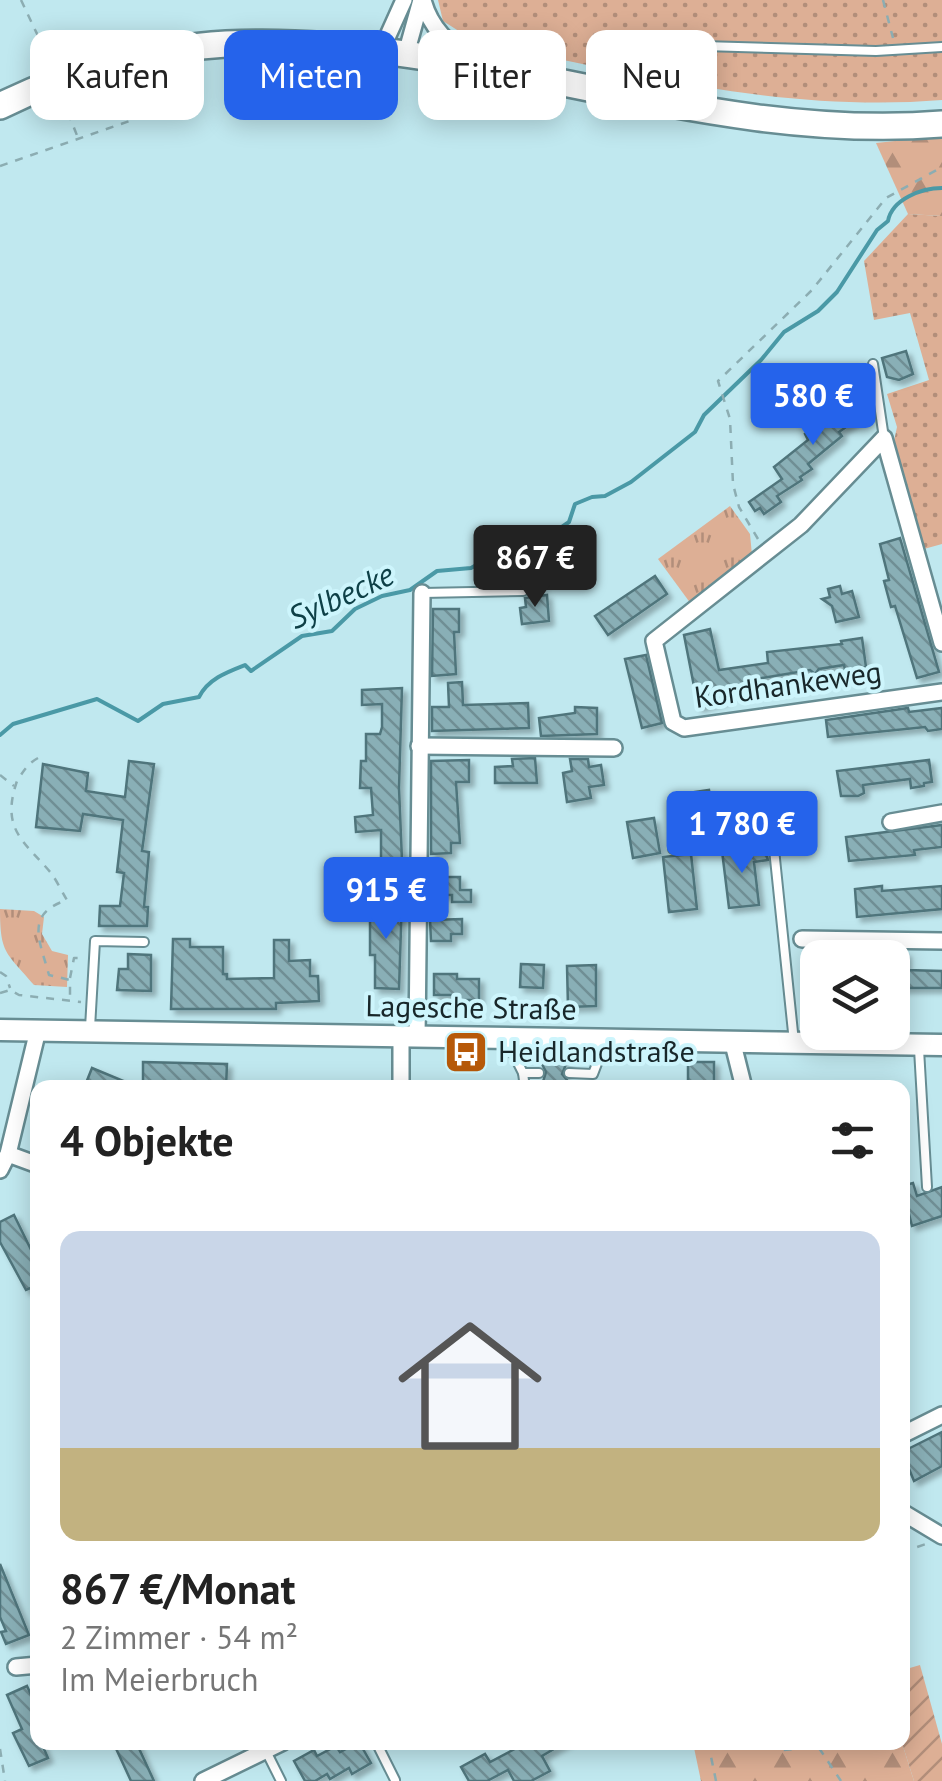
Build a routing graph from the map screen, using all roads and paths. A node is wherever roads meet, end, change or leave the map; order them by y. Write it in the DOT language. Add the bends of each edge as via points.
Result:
graph roads {
  1 [pos="21,0"];
  2 [pos="404,0"];
  3 [pos="422,0"];
  4 [pos="883,0"];
  5 [pos="398,30"];
  6 [pos="438,30"];
  7 [pos="224,44"];
  8 [pos="398,44"];
  9 [pos="717,47"];
  10 [pos="942,47"];
  11 [pos="896,49"];
  12 [pos="566,84"];
  13 [pos="0,106"];
  14 [pos="132,120"];
  15 [pos="942,124"];
  16 [pos="78,138"];
  17 [pos="0,166"];
  18 [pos="942,167"];
  19 [pos="873,364"];
  20 [pos="884,438"];
  21 [pos="768,552"];
  22 [pos="523,591"];
  23 [pos="422,594"];
  24 [pos="942,643"];
  25 [pos="942,692"];
  26 [pos="419,746"];
  27 [pos="614,748"];
  28 [pos="38,758"];
  29 [pos="0,774"];
  30 [pos="14,786"];
  31 [pos="942,813"];
  32 [pos="892,822"];
  33 [pos="672,849"];
  34 [pos="802,939"];
  35 [pos="942,941"];
  36 [pos="144,942"];
  37 [pos="94,957"];
  38 [pos="0,972"];
  39 [pos="70,980"];
  40 [pos="10,990"];
  41 [pos="0,992"];
  42 [pos="0,1030"];
  43 [pos="38,1030"];
  44 [pos="90,1031"];
  45 [pos="409,1038"];
  46 [pos="506,1039"];
  47 [pos="606,1040"];
  48 [pos="732,1040"];
  49 [pos="794,1042"];
  50 [pos="919,1044"];
  51 [pos="942,1045"];
  52 [pos="522,1073"];
  53 [pos="539,1073"];
  54 [pos="569,1073"];
  55 [pos="402,1080"];
  56 [pos="523,1080"];
  57 [pos="742,1080"];
  58 [pos="8,1154"];
  59 [pos="30,1162"];
  60 [pos="0,1170"];
  61 [pos="927,1186"];
  62 [pos="942,1415"];
  63 [pos="910,1432"];
  64 [pos="910,1517"];
  65 [pos="940,1535"];
  66 [pos="910,1549"];
  67 [pos="30,1665"];
  68 [pos="16,1667"];
  69 [pos="0,1749"];
  70 [pos="380,1750"];
  71 [pos="710,1750"];
  72 [pos="823,1750"];
  73 [pos="266,1751"];
  74 [pos="395,1780"];
  75 [pos="5,1781"];
  76 [pos="203,1781"];
  77 [pos="281,1781"];
  78 [pos="716,1781"];
  79 [pos="841,1781"];
  1 -- 16 [label="path, bridge"];
  2 -- 5 [label="street"];
  3 -- 6 [label="street"];
  3 -- 8 [label="street"];
  4 -- 11 [label="path"];
  7 -- 13 [label="main road" via="157,52"];
  9 -- 11 [label="lane"];
  10 -- 11 [label="lane"];
  12 -- 15 [label="main road" via="709,112 836,125"];
  14 -- 16 [label="path"];
  16 -- 17 [label="path"];
  18 -- 21 [label="path" via="886,198 812,290 718,381 726,398 738,507"];
  19 -- 20 [label="lane"];
  20 -- 21 [label="street, Kordhankeweg"];
  20 -- 24 [label="street"];
  21 -- 25 [label="street, Kordhankeweg" via="654,642 673,722 684,728"];
  22 -- 23 [label="lane"];
  23 -- 26 [label="street"];
  26 -- 27 [label="street"];
  26 -- 45 [label="street"];
  28 -- 30 [label="path"];
  29 -- 30 [label="path"];
  30 -- 39 [label="path" via="4,816 8,831 51,872 68,900 41,914 37,932 49,974"];
  31 -- 32 [label="street"];
  33 -- 49 [label="lane" via="687,833 734,820 758,828 774,849"];
  34 -- 35 [label="street"];
  36 -- 37 [label="lane" via="96,940"];
  37 -- 39 [label="path" via="74,958"];
  37 -- 44 [label="lane"];
  38 -- 40 [label="path"];
  39 -- 40 [label="path" via="70,1000"];
  40 -- 41 [label="path"];
  42 -- 43 [label="street, Lagesche Straße"];
  43 -- 44 [label="street, Lagesche Straße"];
  43 -- 58 [label="street"];
  44 -- 45 [label="street, Lagesche Straße"];
  45 -- 46 [label="street, Lagesche Straße"];
  45 -- 55 [label="street"];
  46 -- 47 [label="street, Lagesche Straße"];
  46 -- 52 [label="lane"];
  47 -- 48 [label="street, Lagesche Straße"];
  47 -- 54 [label="lane" via="593,1074"];
  48 -- 49 [label="street, Lagesche Straße"];
  48 -- 57 [label="street"];
  49 -- 50 [label="street, Lagesche Straße"];
  50 -- 51 [label="street, Lagesche Straße"];
  50 -- 61 [label="lane"];
  52 -- 53 [label="lane"];
  52 -- 56 [label="lane"];
  58 -- 59 [label="street"];
  58 -- 60 [label="street"];
  62 -- 63 [label="street"];
  64 -- 65 [label="street"];
  65 -- 66 [label="path"];
  67 -- 68 [label="street"];
  69 -- 75 [label="path"];
  70 -- 74 [label="lane"];
  71 -- 78 [label="path"];
  72 -- 79 [label="path"];
  73 -- 76 [label="street"];
  73 -- 77 [label="lane"];
}
